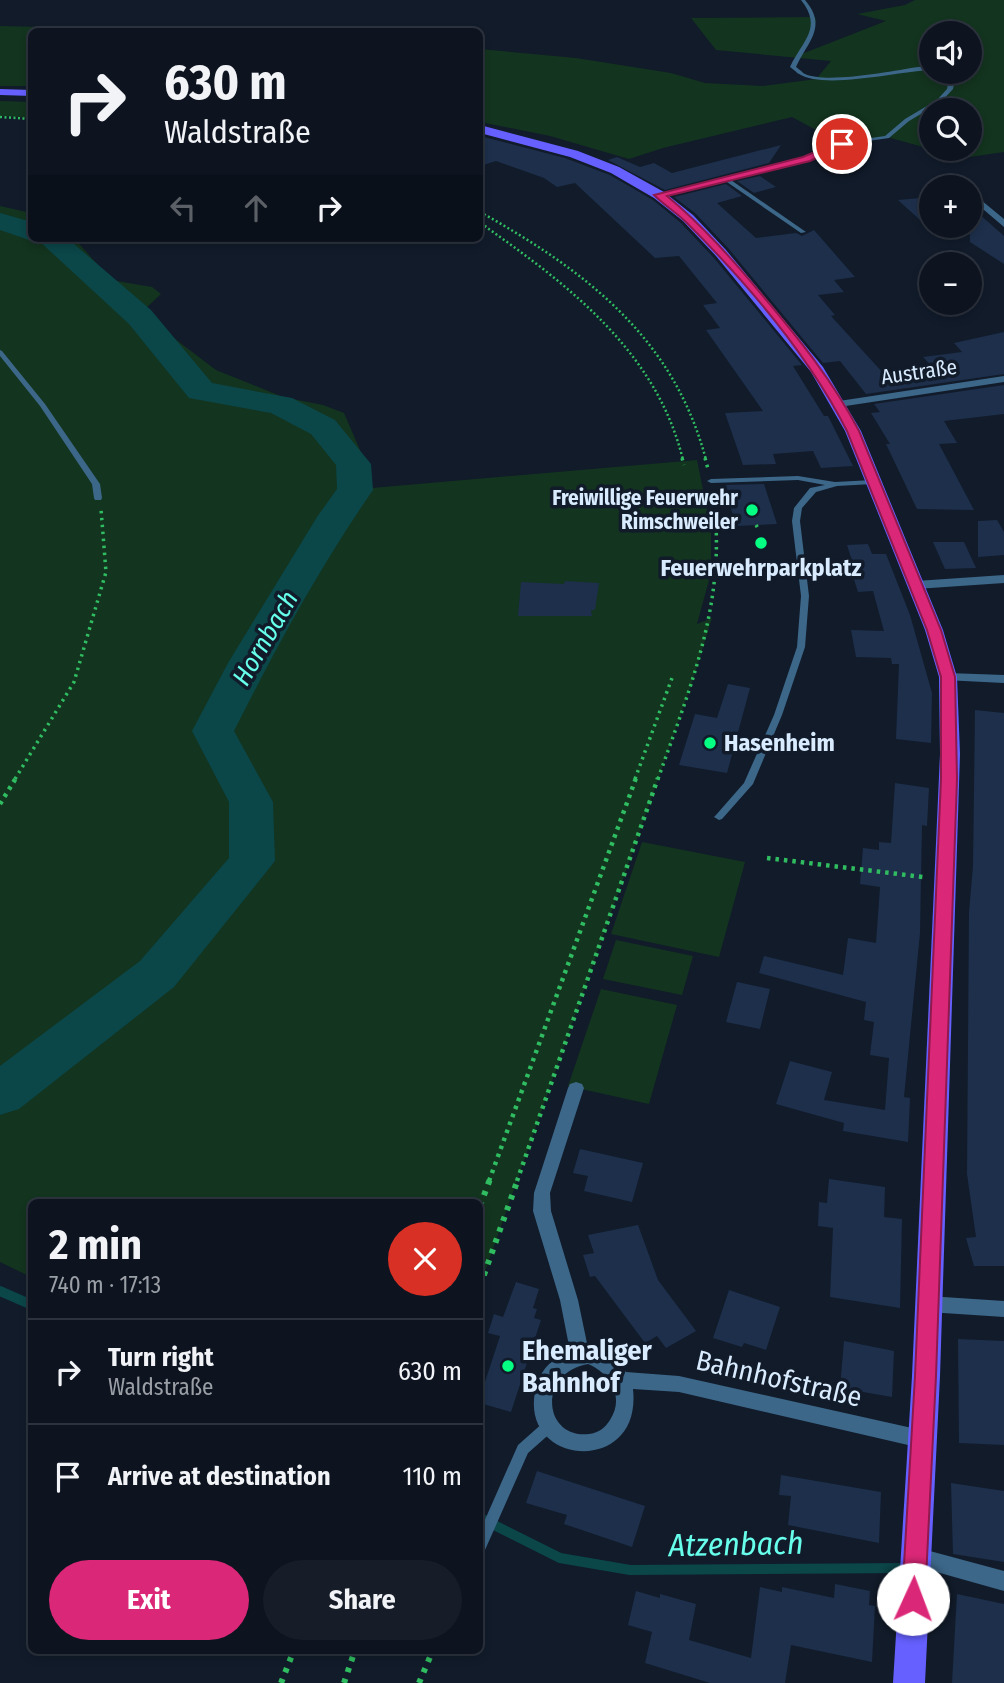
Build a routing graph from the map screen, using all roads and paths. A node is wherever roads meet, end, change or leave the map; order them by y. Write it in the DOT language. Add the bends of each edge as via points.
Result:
graph roads {
  1 [pos="803,0"];
  2 [pos="919,69"];
  3 [pos="951,84"];
  4 [pos="0,92"];
  5 [pos="28,93"];
  6 [pos="0,117"];
  7 [pos="28,119"];
  8 [pos="483,130"];
  9 [pos="842,144"];
  10 [pos="726,179"];
  11 [pos="659,195"];
  12 [pos="982,205"];
  13 [pos="483,214"];
  14 [pos="483,222"];
  15 [pos="1004,224"];
  16 [pos="803,232"];
  17 [pos="0,352"];
  18 [pos="1004,379"];
  19 [pos="839,404"];
  20 [pos="684,465"];
  21 [pos="711,481"];
  22 [pos="873,482"];
  23 [pos="837,484"];
  24 [pos="98,498"];
  25 [pos="1004,579"];
  26 [pos="916,585"];
  27 [pos="948,677"];
  28 [pos="672,678"];
  29 [pos="1004,679"];
  30 [pos="0,804"];
  31 [pos="719,817"];
  32 [pos="767,858"];
  33 [pos="945,880"];
  34 [pos="576,1087"];
  35 [pos="483,1199"];
  36 [pos="483,1277"];
  37 [pos="928,1304"];
  38 [pos="1004,1309"];
  39 [pos="580,1356"];
  40 [pos="622,1380"];
  41 [pos="549,1426"];
  42 [pos="921,1439"];
  43 [pos="483,1538"];
  44 [pos="915,1554"];
  45 [pos="1004,1581"];
  46 [pos="292,1654"];
  47 [pos="354,1654"];
  48 [pos="431,1654"];
  49 [pos="344,1682"];
  50 [pos="281,1683"];
  51 [pos="419,1683"];
  52 [pos="909,1683"];
  1 -- 2 [label="lane" via="814,10 816,21 793,67 799,74 845,78"];
  3 -- 9 [label="lane" via="939,102 887,137"];
  4 -- 5 [label="main road"];
  6 -- 7 [label="path"];
  8 -- 11 [label="main road" via="592,160"];
  9 -- 10 [label="street" via="806,159"];
  10 -- 11 [label="street"];
  10 -- 16 [label="lane"];
  11 -- 19 [label="main road" via="729,262 802,349"];
  12 -- 15 [label="street"];
  13 -- 21 [label="path" via="573,272 636,328 688,405"];
  14 -- 20 [label="path" via="575,291 608,323 637,360 670,418"];
  17 -- 24 [label="lane" via="43,405 96,484"];
  18 -- 19 [label="street, Austraße"];
  19 -- 22 [label="main road"];
  21 -- 23 [label="lane" via="798,478"];
  21 -- 36 [label="path" via="719,551 712,618"];
  22 -- 23 [label="lane"];
  22 -- 26 [label="main road"];
  23 -- 31 [label="lane" via="813,490 798,508 805,596 800,647 778,715 748,784"];
  24 -- 30 [label="path" via="106,572 74,682"];
  25 -- 26 [label="street"];
  26 -- 27 [label="main road"];
  27 -- 29 [label="street"];
  27 -- 33 [label="main road"];
  28 -- 35 [label="path"];
  32 -- 33 [label="path"];
  33 -- 37 [label="main road"];
  34 -- 39 [label="street" via="542,1203"];
  37 -- 38 [label="street"];
  37 -- 42 [label="main road"];
  39 -- 40 [label="street" via="610,1364"];
  39 -- 41 [label="street" via="570,1357 554,1369 542,1408"];
  40 -- 41 [label="street" via="626,1394 621,1420 603,1440 579,1444"];
  40 -- 42 [label="street, Bahnhofstraße" via="679,1384"];
  41 -- 43 [label="lane" via="523,1449"];
  42 -- 44 [label="main road"];
  44 -- 45 [label="street"];
  44 -- 52 [label="main road"];
  46 -- 50 [label="path"];
  47 -- 49 [label="path"];
  48 -- 51 [label="path"];
}
